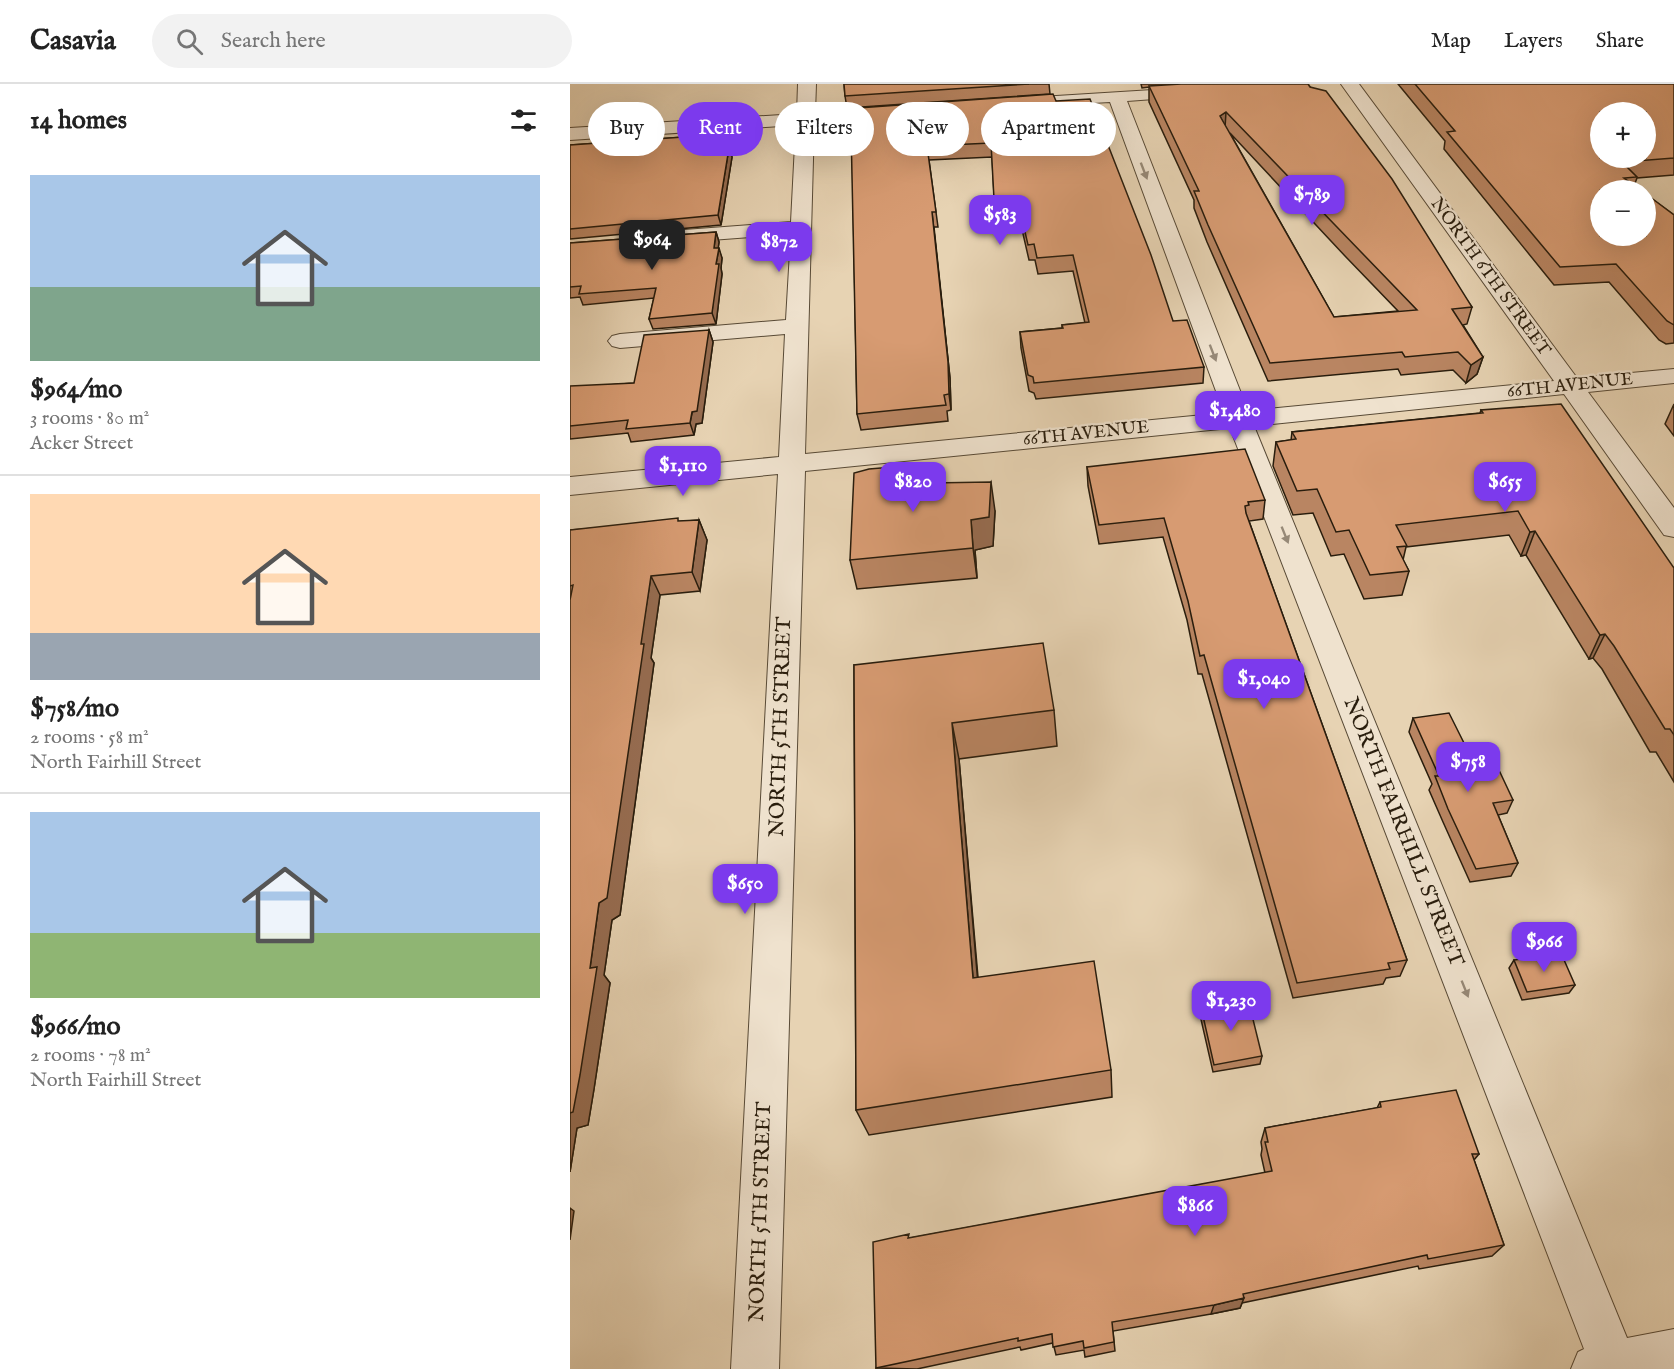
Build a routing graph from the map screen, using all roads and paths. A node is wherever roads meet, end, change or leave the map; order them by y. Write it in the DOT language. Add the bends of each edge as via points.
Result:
graph roads {
  1 [pos="807,84"];
  2 [pos="1350,84"];
  3 [pos="1210,90"];
  4 [pos="1097,93"];
  5 [pos="806,102"];
  6 [pos="1021,102"];
  7 [pos="775,120"];
  8 [pos="570,134"];
  9 [pos="804,156"];
  10 [pos="801,227"];
  11 [pos="652,239"];
  12 [pos="797,327"];
  13 [pos="620,341"];
  14 [pos="1674,376"];
  15 [pos="1570,386"];
  16 [pos="1239,419"];
  17 [pos="791,464"];
  18 [pos="570,486"];
  19 [pos="1674,528"];
  20 [pos="1674,1353"];
  21 [pos="1605,1367"];
  22 [pos="754,1369"];
  1 -- 5 [label="street, NORTH 5TH STREET"];
  2 -- 15 [label="street, NORTH 6TH STREET"];
  3 -- 4 [label="street"];
  4 -- 6 [label="street"];
  4 -- 16 [label="street, NORTH FAIRHILL STREET, one-way"];
  7 -- 8 [label="street"];
  9 -- 10 [label="street, NORTH 5TH STREET"];
  10 -- 11 [label="street"];
  10 -- 12 [label="street, NORTH 5TH STREET"];
  12 -- 13 [label="street"];
  12 -- 17 [label="street, NORTH 5TH STREET"];
  14 -- 15 [label="street, 66TH AVENUE"];
  15 -- 16 [label="street, 66TH AVENUE"];
  15 -- 19 [label="street, NORTH 6TH STREET"];
  16 -- 17 [label="street, 66TH AVENUE"];
  16 -- 21 [label="street, NORTH FAIRHILL STREET, one-way"];
  17 -- 18 [label="street, 66TH AVENUE"];
  17 -- 22 [label="street, NORTH 5TH STREET"];
  20 -- 21 [label="street"];
}
